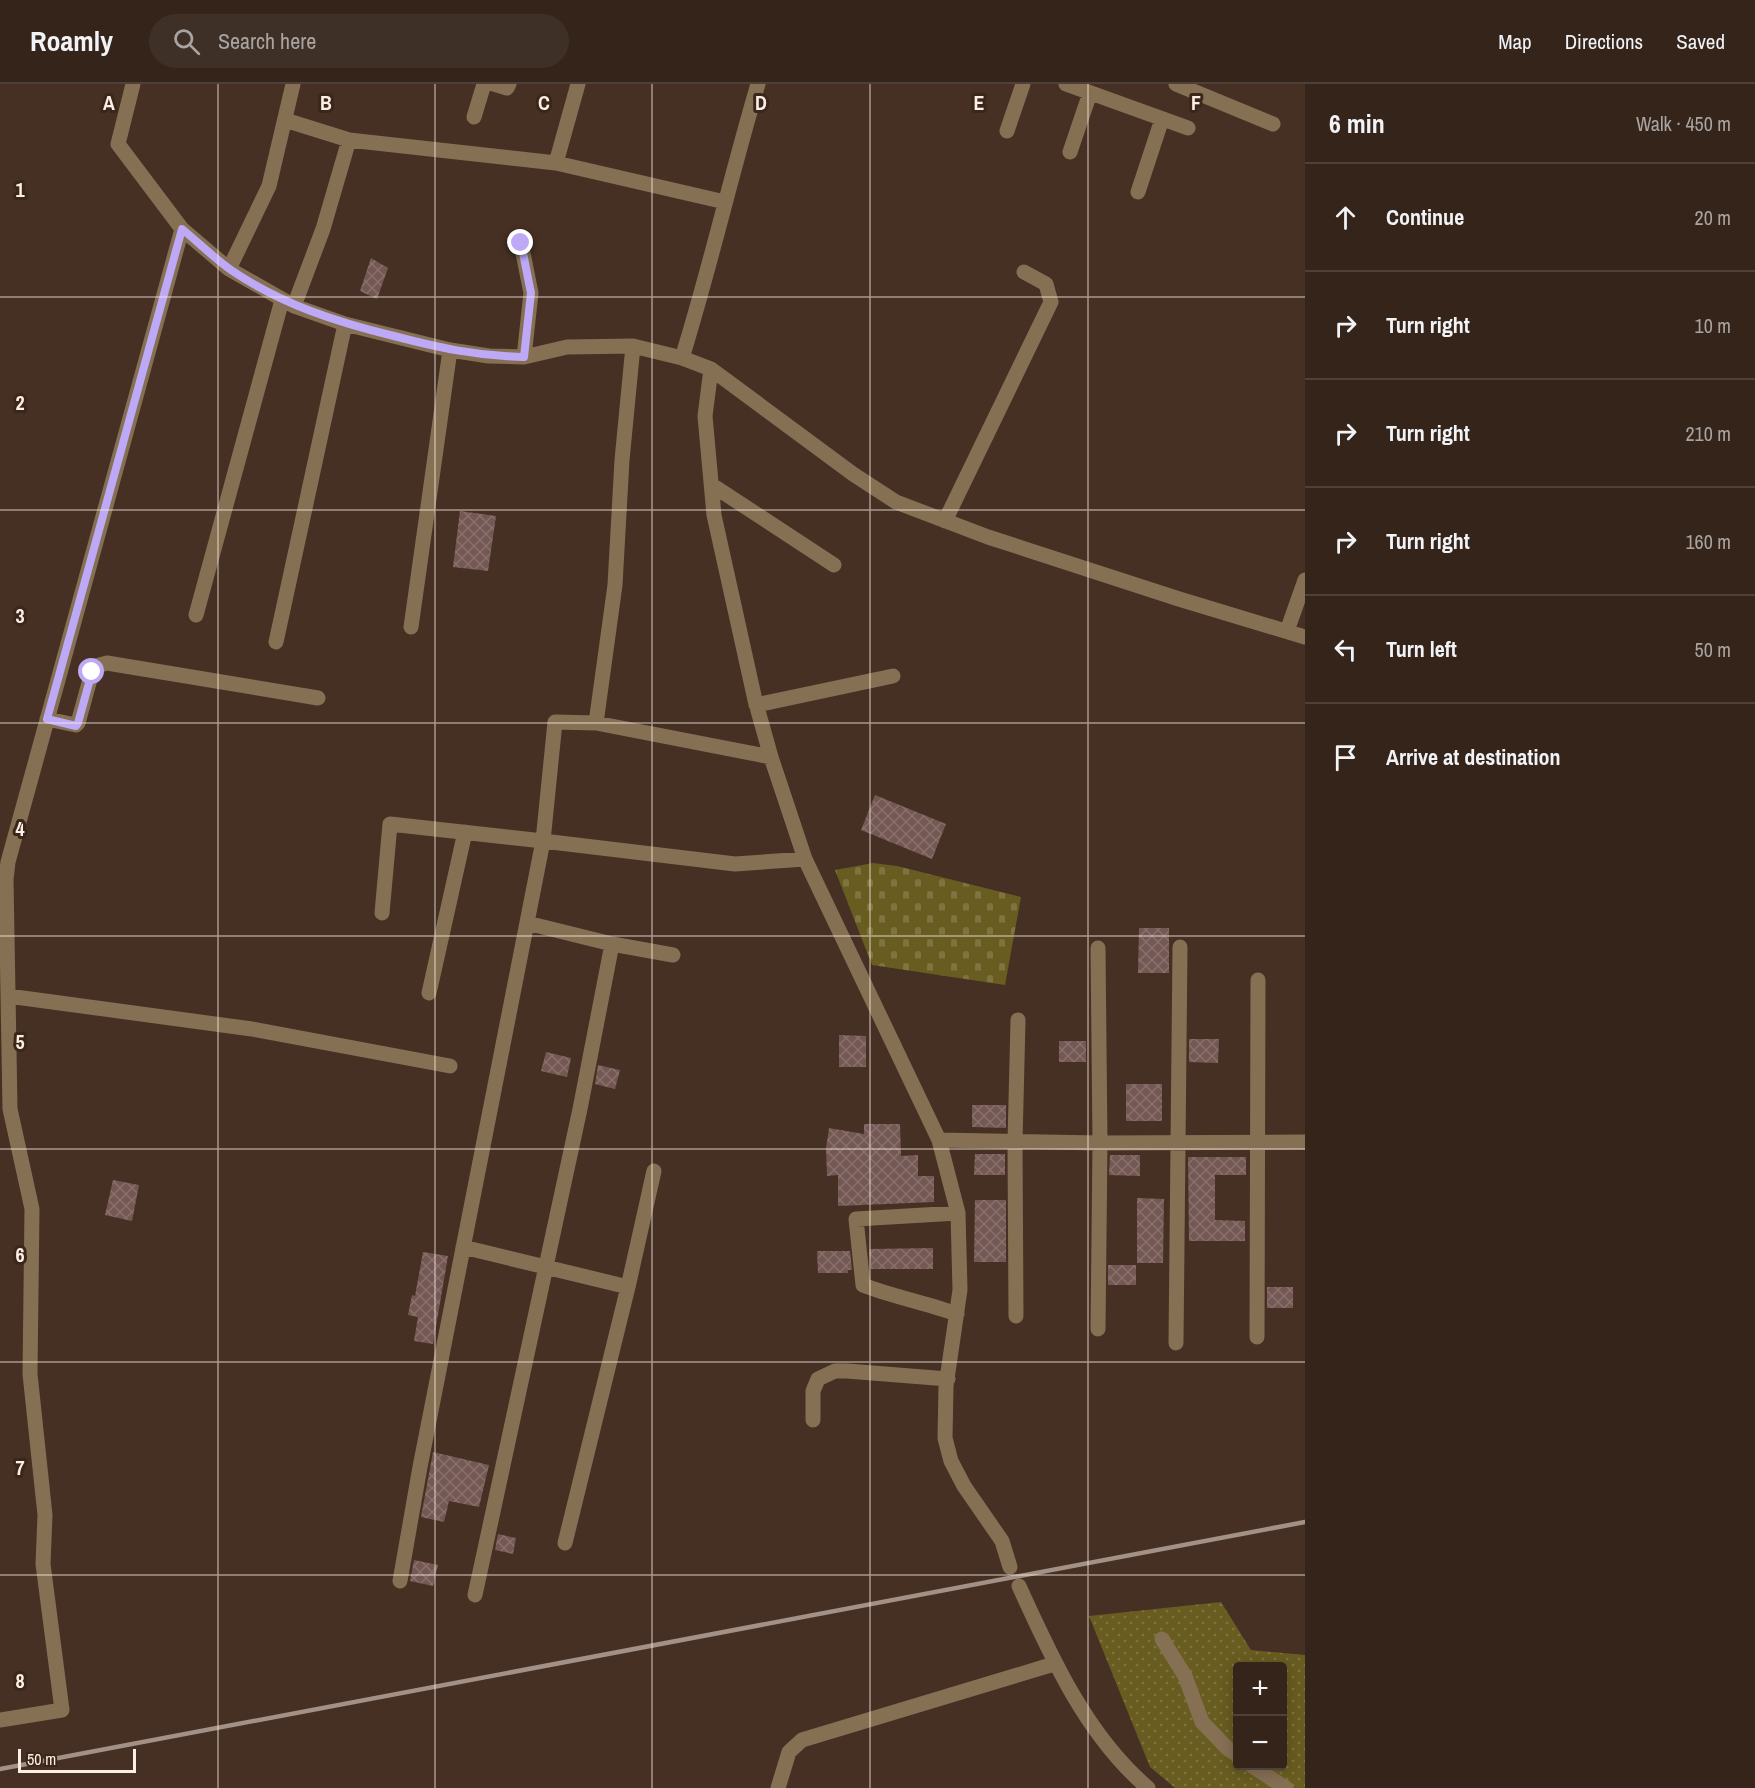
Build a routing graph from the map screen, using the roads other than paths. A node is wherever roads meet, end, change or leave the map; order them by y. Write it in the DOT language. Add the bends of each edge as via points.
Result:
graph roads {
  1 [pos="133,84"];
  2 [pos="293,84"];
  3 [pos="484,84"];
  4 [pos="494,84"];
  5 [pos="509,84"];
  6 [pos="578,84"];
  7 [pos="758,84"];
  8 [pos="1023,84"];
  9 [pos="1066,84"];
  10 [pos="1176,84"];
  11 [pos="1090,93"];
  12 [pos="474,117"];
  13 [pos="1162,119"];
  14 [pos="285,120"];
  15 [pos="1273,124"];
  16 [pos="1188,128"];
  17 [pos="1007,131"];
  18 [pos="349,140"];
  19 [pos="1070,152"];
  20 [pos="556,163"];
  21 [pos="1138,192"];
  22 [pos="725,202"];
  23 [pos="182,229"];
  24 [pos="521,243"];
  25 [pos="229,269"];
  26 [pos="1024,272"];
  27 [pos="288,303"];
  28 [pos="345,324"];
  29 [pos="633,346"];
  30 [pos="450,350"];
  31 [pos="524,357"];
  32 [pos="682,358"];
  33 [pos="711,369"];
  34 [pos="712,485"];
  35 [pos="945,521"];
  36 [pos="834,565"];
  37 [pos="1305,580"];
  38 [pos="196,615"];
  39 [pos="411,627"];
  40 [pos="1287,631"];
  41 [pos="1305,637"];
  42 [pos="276,642"];
  43 [pos="893,676"];
  44 [pos="318,698"];
  45 [pos="756,705"];
  46 [pos="47,719"];
  47 [pos="596,723"];
  48 [pos="771,757"];
  49 [pos="465,832"];
  50 [pos="543,841"];
  51 [pos="805,859"];
  52 [pos="3,879"];
  53 [pos="382,913"];
  54 [pos="526,923"];
  55 [pos="612,944"];
  56 [pos="1179,947"];
  57 [pos="1098,948"];
  58 [pos="673,955"];
  59 [pos="1258,980"];
  60 [pos="429,993"];
  61 [pos="8,996"];
  62 [pos="1018,1020"];
  63 [pos="5,1056"];
  64 [pos="450,1066"];
  65 [pos="939,1140"];
  66 [pos="1015,1142"];
  67 [pos="1305,1142"];
  68 [pos="1100,1143"];
  69 [pos="1178,1143"];
  70 [pos="1256,1143"];
  71 [pos="654,1171"];
  72 [pos="958,1213"];
  73 [pos="463,1247"];
  74 [pos="546,1267"];
  75 [pos="628,1287"];
  76 [pos="957,1314"];
  77 [pos="1016,1316"];
  78 [pos="1098,1329"];
  79 [pos="1257,1337"];
  80 [pos="1176,1343"];
  81 [pos="948,1379"];
  82 [pos="813,1420"];
  83 [pos="565,1543"];
  84 [pos="1010,1567"];
  85 [pos="400,1581"];
  86 [pos="1019,1586"];
  87 [pos="475,1595"];
  88 [pos="1162,1639"];
  89 [pos="1054,1664"];
  90 [pos="0,1720"];
  91 [pos="1233,1752"];
  92 [pos="1258,1770"];
  93 [pos="778,1788"];
  94 [pos="1148,1788"];
  95 [pos="1286,1788"];
  1 -- 23 [label="street" via="118,144"];
  2 -- 14 [label="street"];
  3 -- 12 [label="street"];
  4 -- 5 [label="street" via="507,88"];
  6 -- 20 [label="street"];
  7 -- 22 [label="street"];
  8 -- 17 [label="street"];
  9 -- 11 [label="street"];
  10 -- 15 [label="street"];
  11 -- 13 [label="street"];
  11 -- 19 [label="street"];
  13 -- 16 [label="street"];
  13 -- 21 [label="street"];
  14 -- 18 [label="street"];
  14 -- 25 [label="street" via="269,186"];
  18 -- 20 [label="street"];
  18 -- 27 [label="street" via="324,230"];
  20 -- 22 [label="street"];
  22 -- 32 [label="street"];
  23 -- 25 [label="street"];
  23 -- 46 [label="street"];
  24 -- 31 [label="street" via="531,293"];
  25 -- 27 [label="street"];
  26 -- 35 [label="street" via="1046,284 1051,302"];
  27 -- 28 [label="street"];
  27 -- 38 [label="street"];
  28 -- 30 [label="street"];
  28 -- 42 [label="street"];
  29 -- 31 [label="street" via="567,347"];
  29 -- 32 [label="street"];
  29 -- 47 [label="street" via="615,585"];
  30 -- 31 [label="street"];
  30 -- 39 [label="street"];
  32 -- 33 [label="street"];
  33 -- 34 [label="street" via="705,416"];
  33 -- 35 [label="street" via="862,480 896,502"];
  34 -- 36 [label="street"];
  34 -- 45 [label="street" via="714,515"];
  35 -- 40 [label="street"];
  37 -- 40 [label="street"];
  40 -- 41 [label="street"];
  43 -- 45 [label="street"];
  44 -- 46 [label="street" via="107,663 96,666 92,672 76,726"];
  45 -- 48 [label="street"];
  46 -- 52 [label="street"];
  47 -- 48 [label="street"];
  47 -- 50 [label="street" via="555,722"];
  48 -- 51 [label="street"];
  49 -- 50 [label="street"];
  49 -- 53 [label="street" via="390,824"];
  49 -- 60 [label="street"];
  50 -- 51 [label="street" via="735,864"];
  50 -- 54 [label="street"];
  51 -- 65 [label="street"];
  52 -- 61 [label="street"];
  54 -- 55 [label="street"];
  54 -- 73 [label="street"];
  55 -- 58 [label="street"];
  55 -- 74 [label="street"];
  56 -- 69 [label="street"];
  57 -- 68 [label="street"];
  59 -- 70 [label="street"];
  61 -- 63 [label="street"];
  61 -- 64 [label="street" via="252,1029"];
  62 -- 66 [label="street"];
  63 -- 90 [label="street" via="10,1109 32,1209 30,1374 45,1515 43,1564 62,1710"];
  65 -- 66 [label="street"];
  65 -- 72 [label="street"];
  66 -- 68 [label="street"];
  66 -- 77 [label="street"];
  67 -- 70 [label="street"];
  68 -- 69 [label="street"];
  68 -- 78 [label="street"];
  69 -- 70 [label="street"];
  69 -- 80 [label="street"];
  70 -- 79 [label="street"];
  71 -- 75 [label="street"];
  72 -- 76 [label="street"];
  72 -- 76 [label="street" via="856,1219 863,1285"];
  73 -- 74 [label="street"];
  73 -- 85 [label="street"];
  74 -- 75 [label="street"];
  74 -- 87 [label="street"];
  75 -- 83 [label="street"];
  76 -- 81 [label="street"];
  81 -- 82 [label="street" via="835,1371 818,1379 813,1391"];
  81 -- 84 [label="street" via="945,1438 951,1461 1002,1541"];
  86 -- 89 [label="street"];
  88 -- 91 [label="street" via="1185,1677 1202,1722"];
  89 -- 93 [label="street" via="802,1740 789,1752"];
  89 -- 94 [label="street" via="1112,1751"];
  92 -- 95 [label="street"];
}
